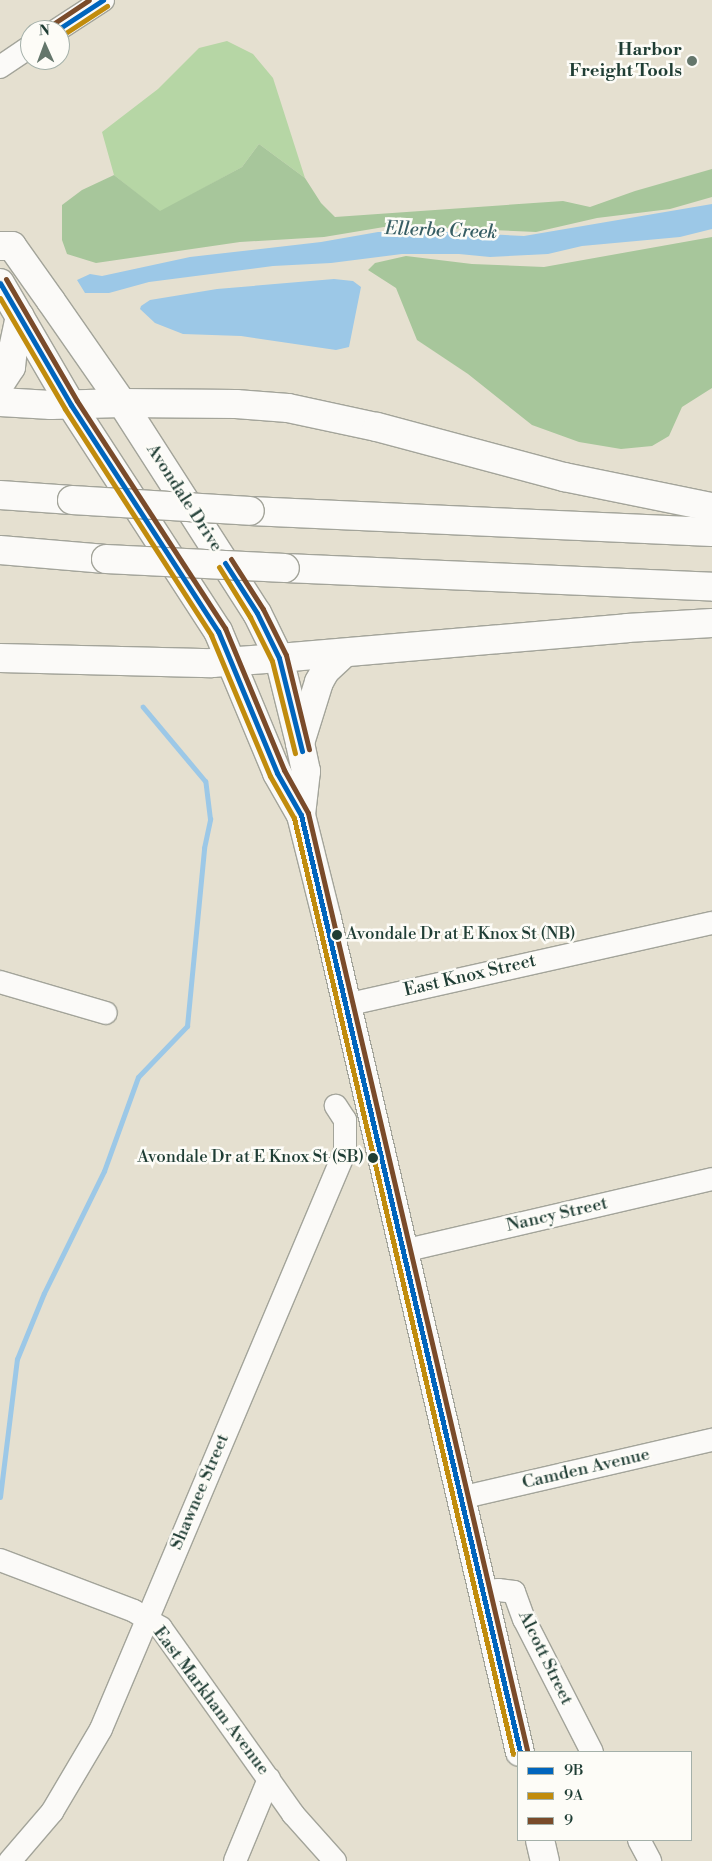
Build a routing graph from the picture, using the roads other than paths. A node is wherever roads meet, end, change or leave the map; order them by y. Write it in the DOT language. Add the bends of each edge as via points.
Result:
graph roads {
  1 [pos="103,0"];
  2 [pos="70,22"];
  3 [pos="20,54"];
  4 [pos="0,67"];
  5 [pos="0,246"];
  6 [pos="0,283"];
  7 [pos="20,317"];
  8 [pos="0,384"];
  9 [pos="0,402"];
  10 [pos="122,403"];
  11 [pos="71,405"];
  12 [pos="0,495"];
  13 [pos="712,507"];
  14 [pos="712,532"];
  15 [pos="0,550"];
  16 [pos="712,587"];
  17 [pos="712,623"];
  18 [pos="343,654"];
  19 [pos="0,658"];
  20 [pos="279,658"];
  21 [pos="231,663"];
  22 [pos="300,743"];
  23 [pos="300,815"];
  24 [pos="712,923"];
  25 [pos="0,982"];
  26 [pos="345,1005"];
  27 [pos="106,1013"];
  28 [pos="336,1106"];
  29 [pos="712,1179"];
  30 [pos="403,1251"];
  31 [pos="712,1440"];
  32 [pos="460,1498"];
  33 [pos="0,1560"];
  34 [pos="482,1592"];
  35 [pos="148,1619"];
  36 [pos="520,1751"];
  37 [pos="591,1751"];
  38 [pos="269,1779"];
  39 [pos="540,1841"];
  40 [pos="639,1841"];
  41 [pos="10,1861"];
  42 [pos="235,1861"];
  43 [pos="335,1861"];
  44 [pos="545,1861"];
  45 [pos="650,1861"];
  1 -- 2 [label="street"];
  3 -- 4 [label="street"];
  5 -- 10 [label="main road, Avondale Drive" via="12,246"];
  6 -- 7 [label="main road, Avondale Drive"];
  7 -- 8 [label="main road" via="11,367"];
  7 -- 11 [label="main road, Avondale Drive"];
  9 -- 11 [label="main road"];
  10 -- 11 [label="main road"];
  10 -- 13 [label="main road" via="288,408 378,426 564,477"];
  10 -- 20 [label="main road, Avondale Drive" via="257,613"];
  11 -- 21 [label="main road, Avondale Drive" via="218,631"];
  12 -- 14 [label="main road, bridge"];
  15 -- 16 [label="main road, bridge" via="106,559"];
  17 -- 18 [label="main road"];
  18 -- 20 [label="main road"];
  18 -- 22 [label="main road" via="325,671 319,682"];
  19 -- 21 [label="main road"];
  20 -- 21 [label="main road"];
  20 -- 22 [label="main road, Avondale Drive"];
  21 -- 23 [label="main road, Avondale Drive" via="277,772"];
  22 -- 23 [label="main road, Avondale Drive" via="306,771"];
  23 -- 26 [label="main road, Avondale Drive"];
  24 -- 26 [label="street, East Knox Street"];
  25 -- 27 [label="street"];
  26 -- 30 [label="main road, Avondale Drive"];
  28 -- 35 [label="street, Shawnee Street" via="346,1120 345,1151"];
  29 -- 30 [label="street, Nancy Street"];
  30 -- 32 [label="main road, Avondale Drive"];
  31 -- 32 [label="street, Camden Avenue"];
  32 -- 34 [label="main road, Avondale Drive"];
  33 -- 35 [label="street, East Markham Avenue"];
  34 -- 36 [label="main road, Avondale Drive"];
  34 -- 37 [label="street, Alcott Street" via="514,1592 524,1619"];
  35 -- 38 [label="street, East Markham Avenue" via="161,1628"];
  35 -- 41 [label="street, Shawnee Street" via="101,1729 86,1756 52,1812"];
  38 -- 42 [label="street"];
  38 -- 43 [label="street, East Markham Avenue" via="293,1814"];
  39 -- 44 [label="main road"];
  40 -- 45 [label="street"];
}
